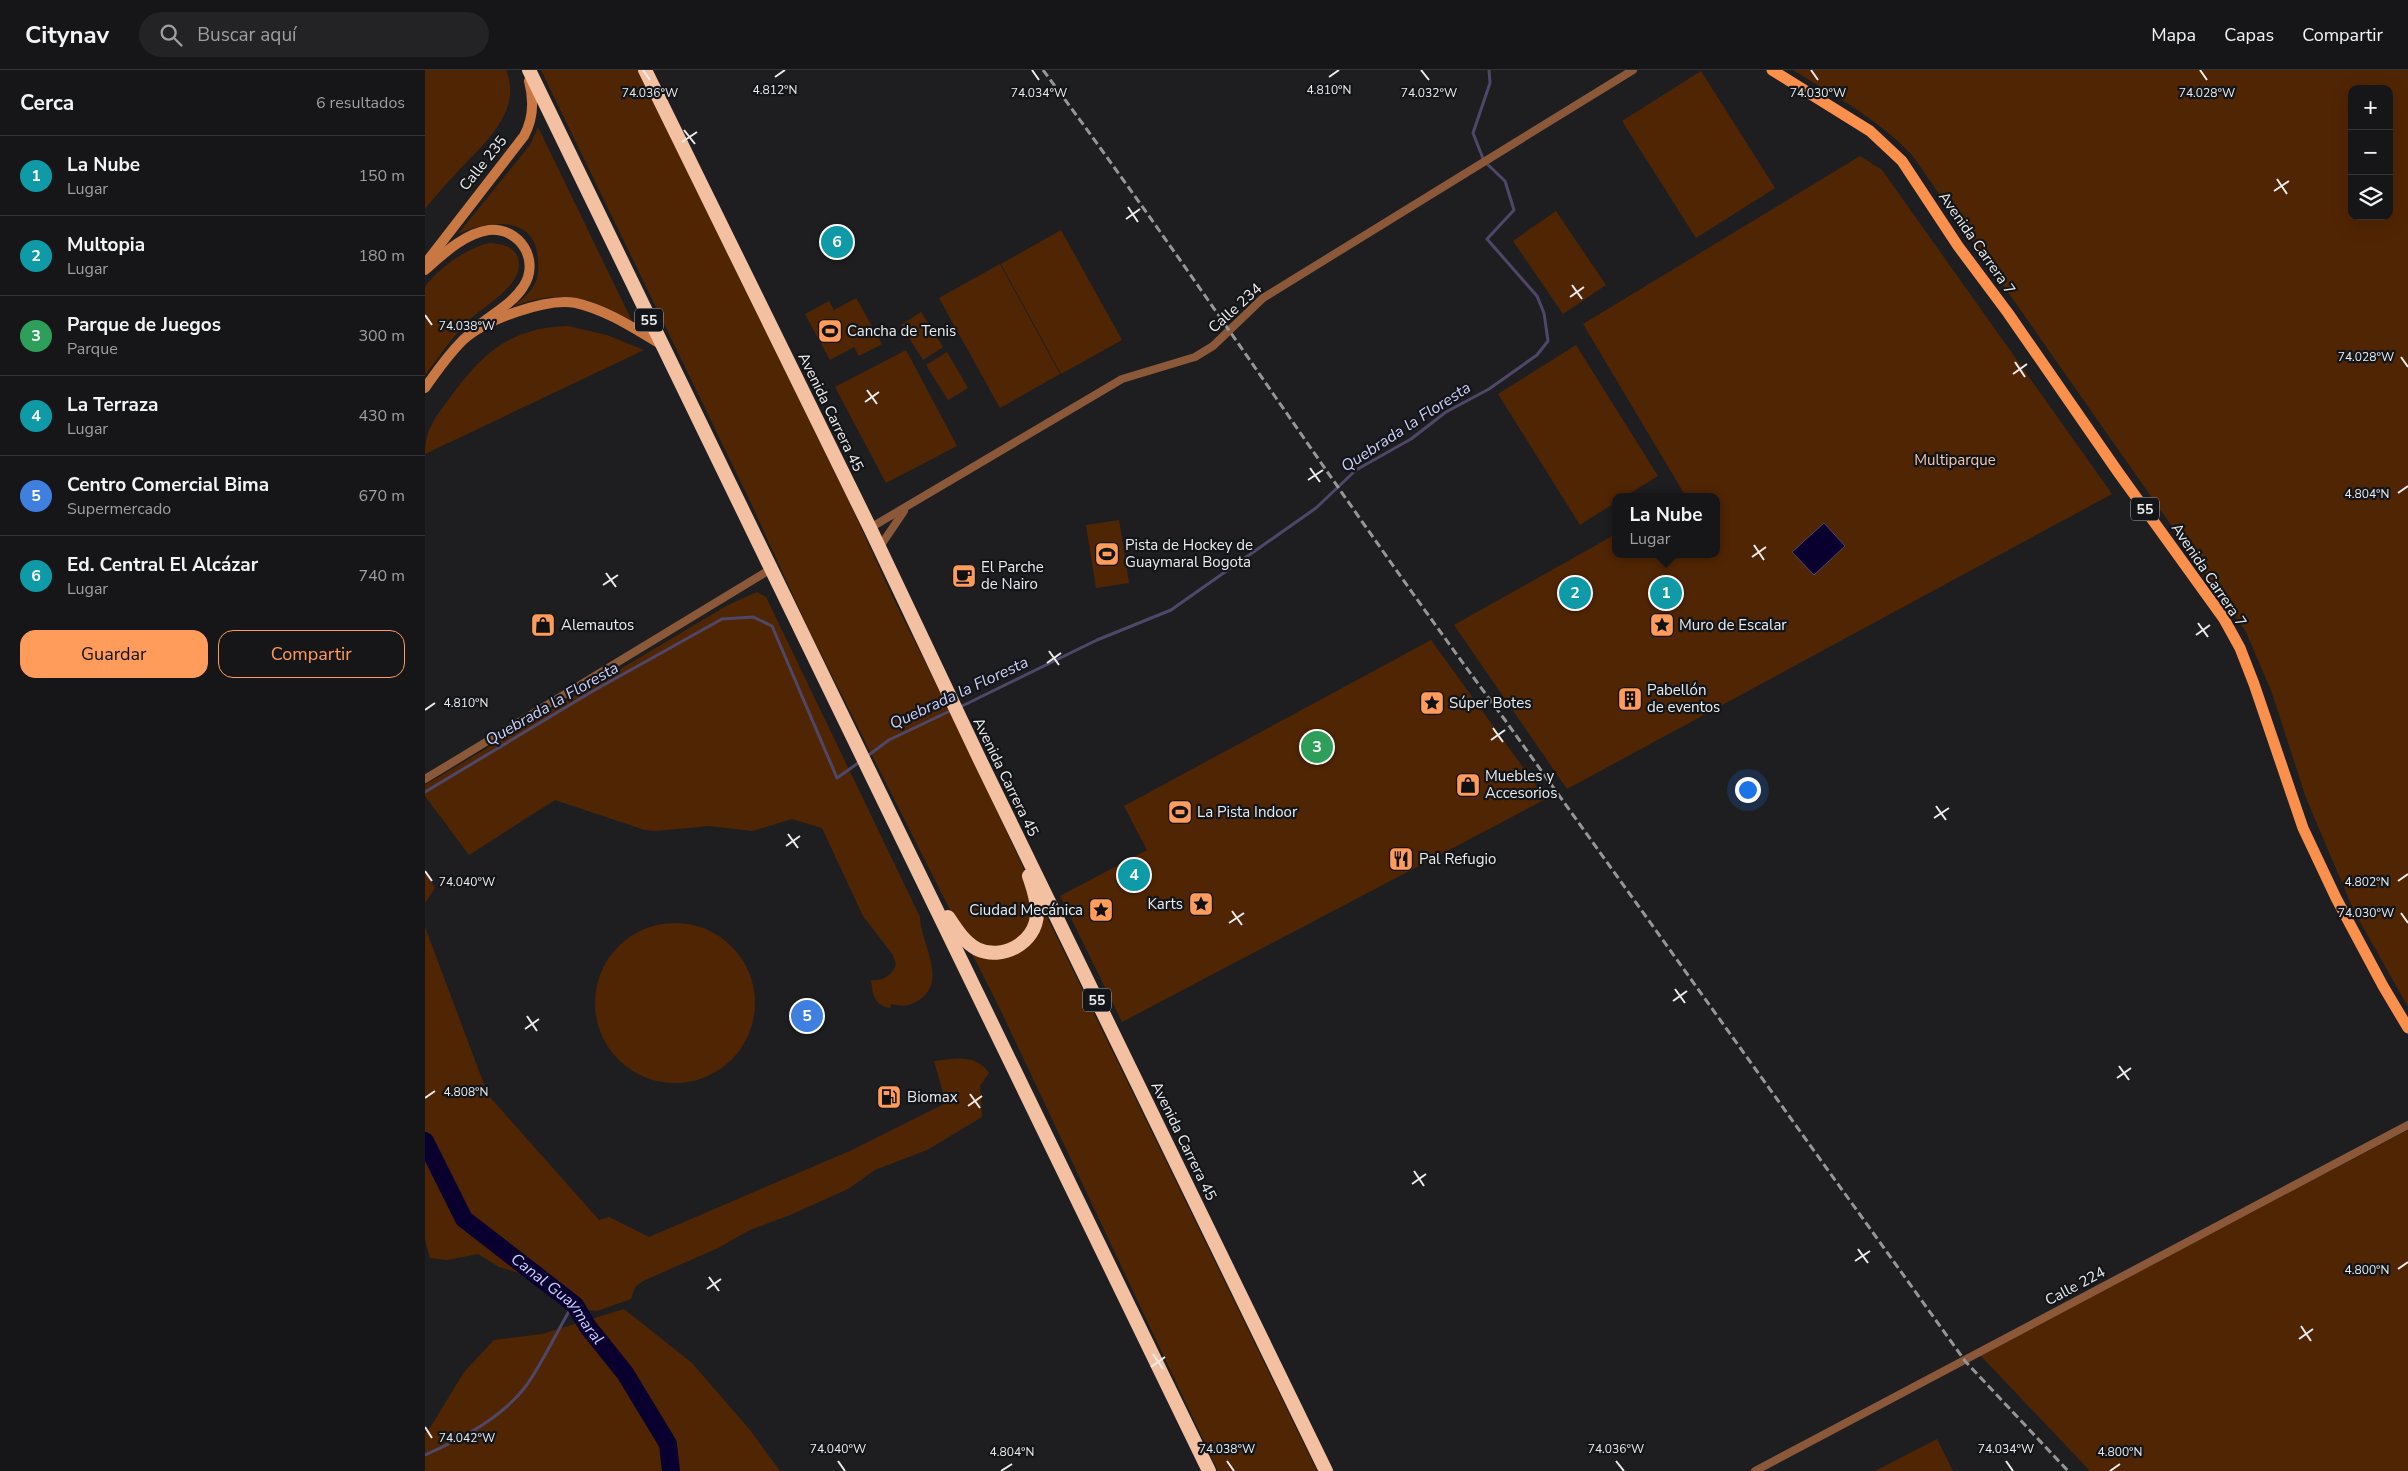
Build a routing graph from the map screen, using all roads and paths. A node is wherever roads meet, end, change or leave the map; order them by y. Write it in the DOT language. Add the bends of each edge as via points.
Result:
graph roads {
  1 [pos="527,70"];
  2 [pos="645,70"];
  3 [pos="1633,70"];
  4 [pos="1772,70"];
  5 [pos="425,264"];
  6 [pos="425,270"];
  7 [pos="464,340"];
  8 [pos="662,345"];
  9 [pos="425,388"];
  10 [pos="905,509"];
  11 [pos="870,528"];
  12 [pos="879,548"];
  13 [pos="771,569"];
  14 [pos="425,779"];
  15 [pos="1009,819"];
  16 [pos="911,857"];
  17 [pos="2408,1028"];
  18 [pos="2408,1125"];
  19 [pos="1209,1471"];
  20 [pos="1326,1471"];
  21 [pos="1755,1471"];
  1 -- 5 [label="main road, Calle 235" via="533,105 529,126 513,152"];
  1 -- 8 [label="highway, 55"];
  2 -- 11 [label="highway, Avenida Carrera 45 / 55"];
  3 -- 10 [label="street, Calle 234" via="1263,298 1213,346 1195,357 1122,379"];
  4 -- 17 [label="main road, Avenida Carrera 7 / 55" via="1870,131 1902,161 1958,246 2224,618 2254,684 2303,828 2340,906"];
  6 -- 7 [label="main road" via="459,243 489,230 507,232 522,241 529,256 524,287"];
  7 -- 8 [label="main road" via="517,311 537,305 574,303 610,315"];
  7 -- 9 [label="main road"];
  8 -- 13 [label="highway, 55"];
  10 -- 11 [label="street, Calle 234"];
  10 -- 12 [label="street"];
  11 -- 12 [label="highway, Avenida Carrera 45 / 55"];
  12 -- 15 [label="highway, Avenida Carrera 45 / 55"];
  13 -- 14 [label="street"];
  13 -- 16 [label="highway, 55"];
  15 -- 16 [label="highway" via="1031,880 1037,914 1026,940 1007,951 978,949 962,937"];
  15 -- 20 [label="highway, Avenida Carrera 45 / 55"];
  16 -- 19 [label="highway, 55"];
  18 -- 21 [label="street, Calle 224"];
}
